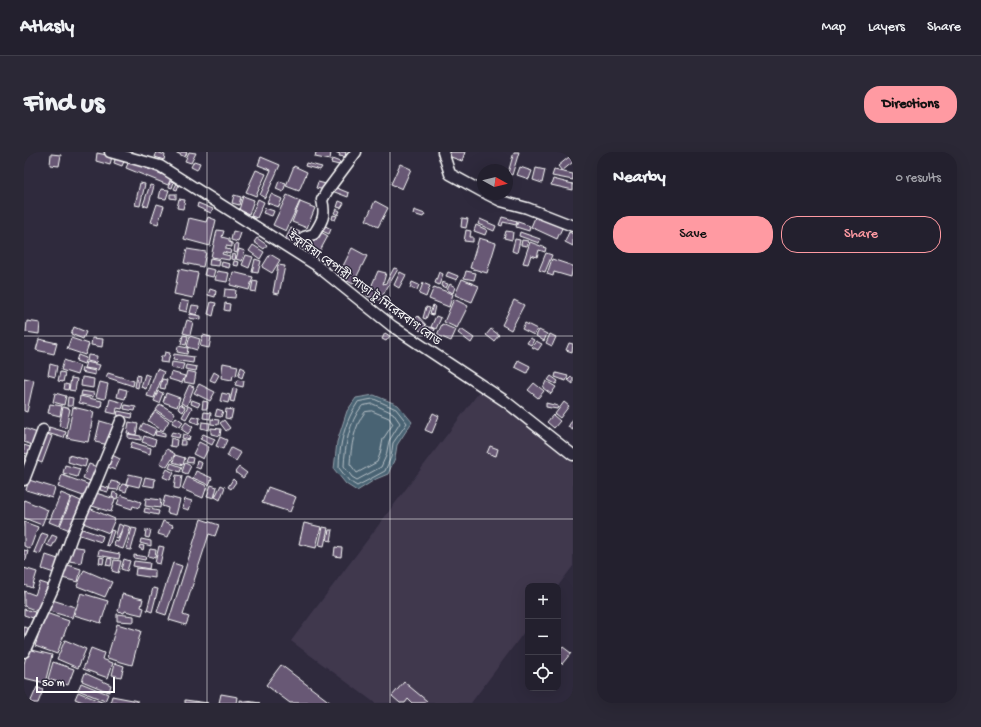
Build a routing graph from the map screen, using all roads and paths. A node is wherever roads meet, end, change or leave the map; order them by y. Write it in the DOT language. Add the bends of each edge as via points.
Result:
graph roads {
  1 [pos="110,152"];
  2 [pos="356,152"];
  3 [pos="443,152"];
  4 [pos="477,189"];
  5 [pos="499,200"];
  6 [pos="573,226"];
  7 [pos="304,238"];
  8 [pos="121,421"];
  9 [pos="43,430"];
  10 [pos="573,455"];
  11 [pos="24,480"];
  12 [pos="24,652"];
  1 -- 10 [label="street, ইকুরিয়া বেপারী পাড়া টু মিরেরবাগ রোড" via="160,166 316,265 392,326 505,402"];
  2 -- 7 [label="street" via="322,200 325,211 314,234"];
  3 -- 4 [label="street" via="450,174"];
  5 -- 6 [label="street"];
  8 -- 12 [label="street" via="72,536 55,584"];
  9 -- 11 [label="street"];
}
